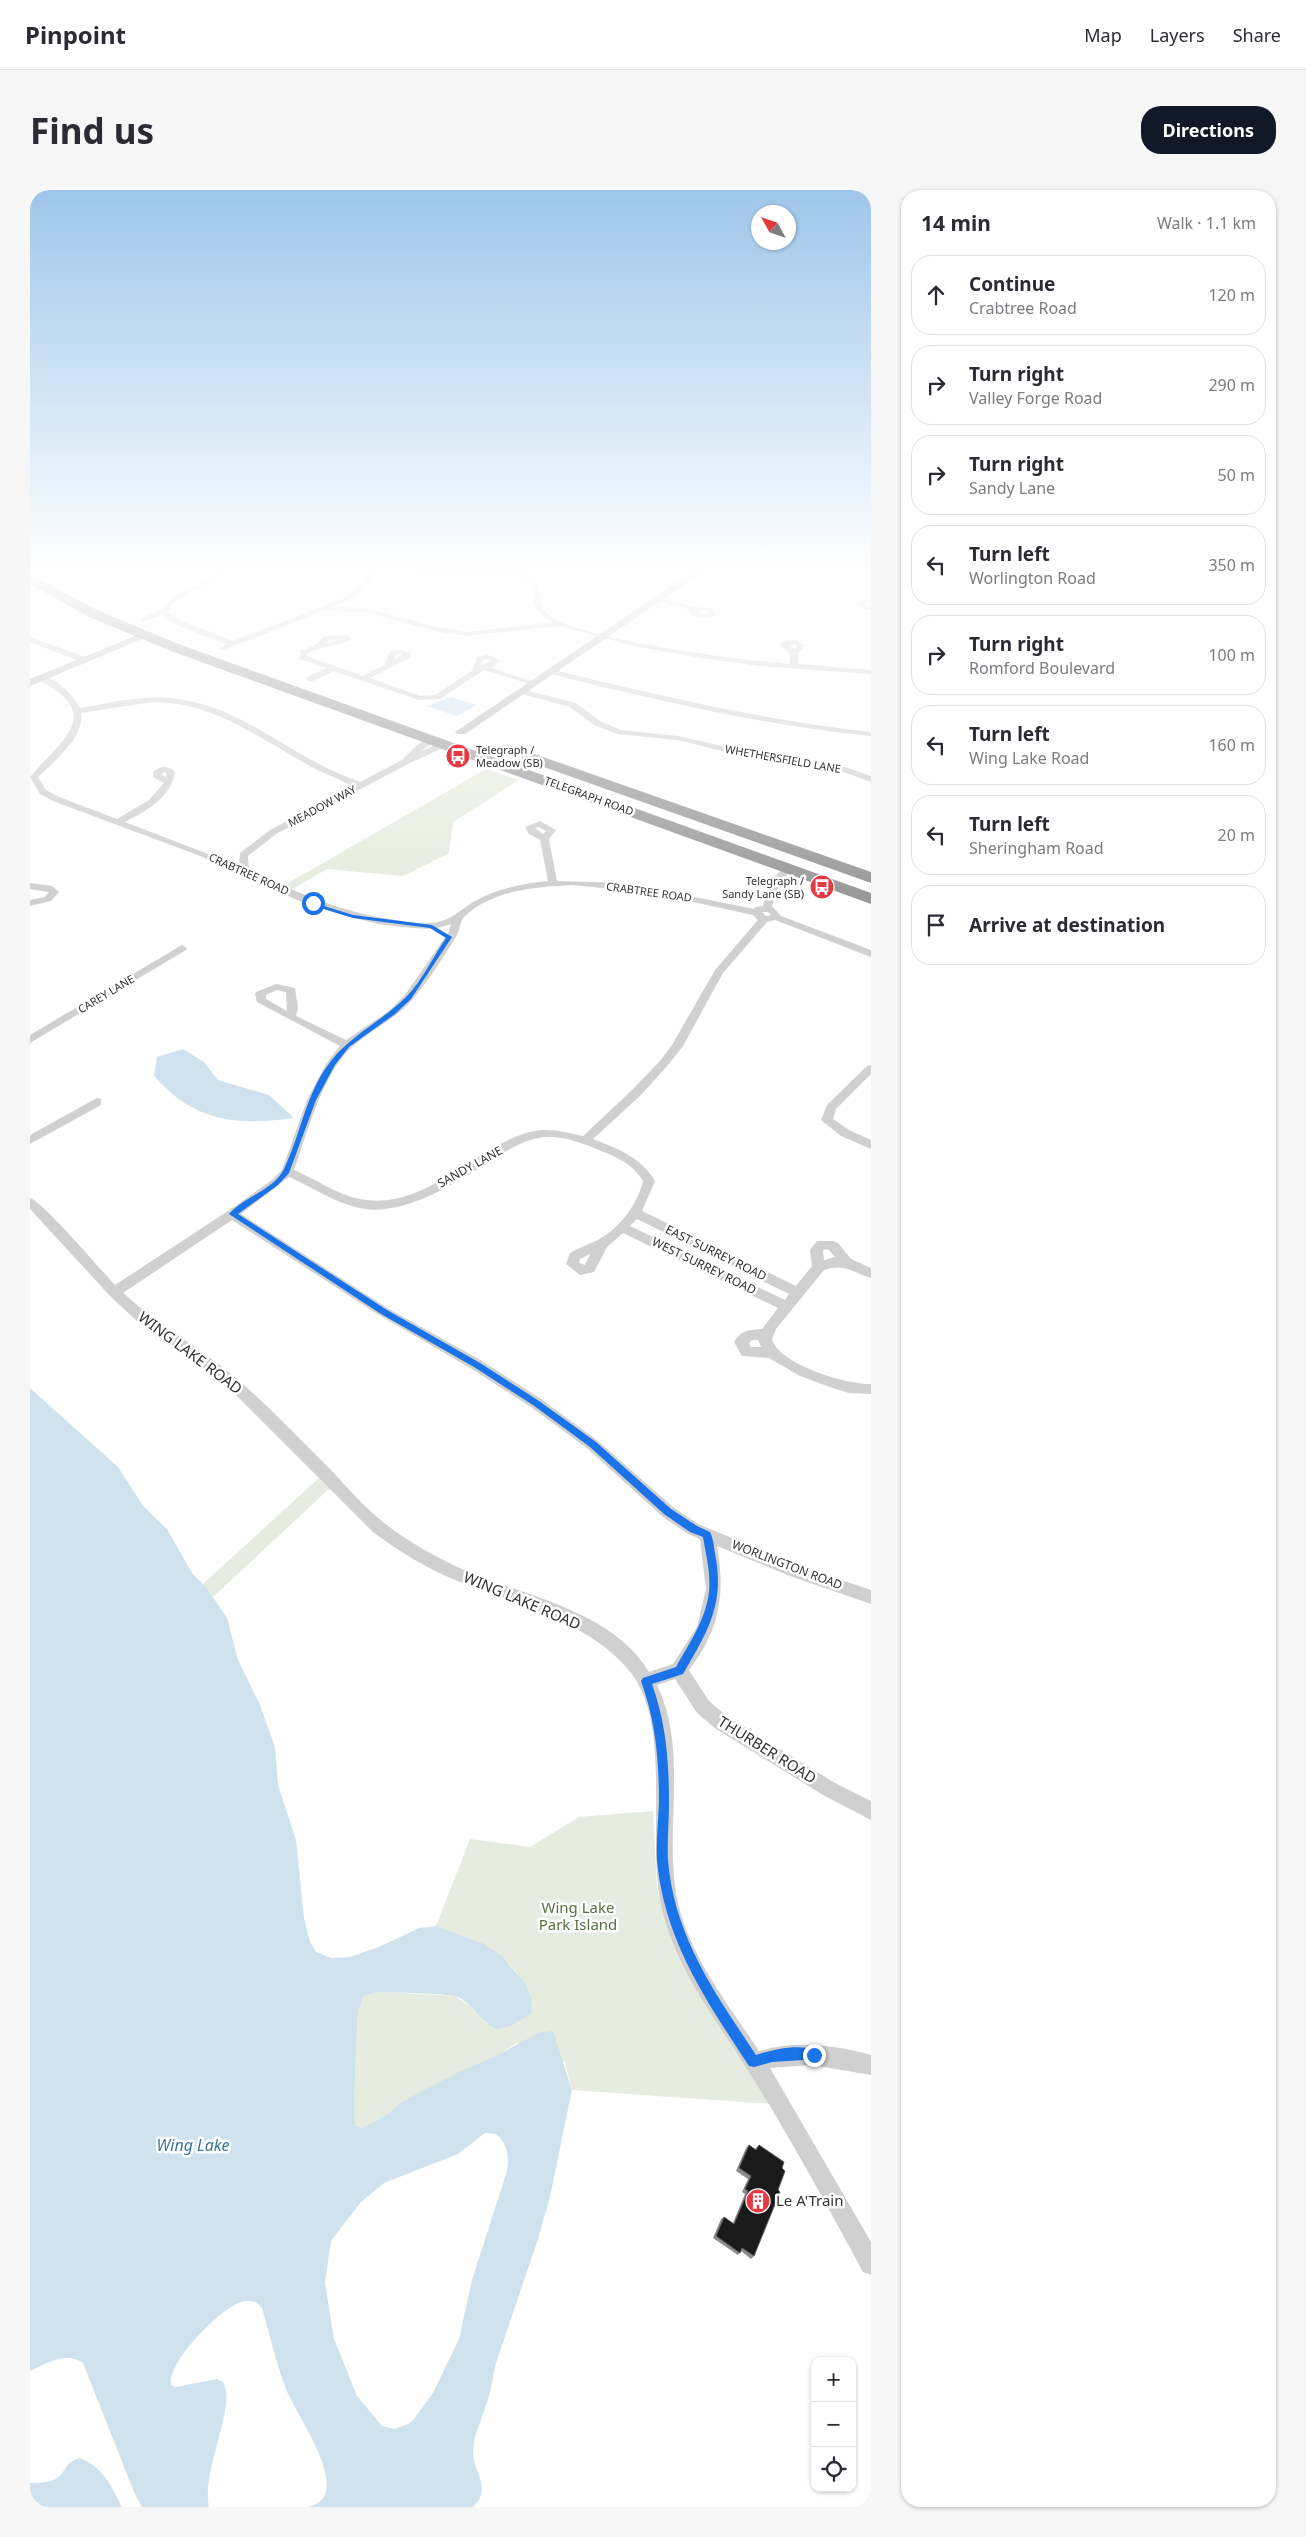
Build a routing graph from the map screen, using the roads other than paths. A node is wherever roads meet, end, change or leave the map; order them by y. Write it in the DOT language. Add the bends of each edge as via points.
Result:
graph roads {
  1 [pos="46,676"];
  2 [pos="256,676"];
  3 [pos="301,676"];
  4 [pos="351,676"];
  5 [pos="369,676"];
  6 [pos="468,676"];
  7 [pos="511,676"];
  8 [pos="543,676"];
  9 [pos="570,676"];
  10 [pos="41,678"];
  11 [pos="362,680"];
  12 [pos="30,683"];
  13 [pos="533,683"];
  14 [pos="284,686"];
  15 [pos="328,686"];
  16 [pos="60,692"];
  17 [pos="346,692"];
  18 [pos="518,693"];
  19 [pos="322,700"];
  20 [pos="77,711"];
  21 [pos="444,726"];
  22 [pos="461,732"];
  23 [pos="871,734"];
  24 [pos="478,738"];
  25 [pos="438,742"];
  26 [pos="512,750"];
  27 [pos="32,777"];
  28 [pos="871,779"];
  29 [pos="167,782"];
  30 [pos="361,786"];
  31 [pos="118,822"];
  32 [pos="755,836"];
  33 [pos="544,839"];
  34 [pos="728,846"];
  35 [pos="243,855"];
  36 [pos="810,856"];
  37 [pos="216,859"];
  38 [pos="788,868"];
  39 [pos="244,870"];
  40 [pos="871,878"];
  41 [pos="553,883"];
  42 [pos="871,899"];
  43 [pos="766,914"];
  44 [pos="458,918"];
  45 [pos="432,927"];
  46 [pos="450,937"];
  47 [pos="182,948"];
  48 [pos="871,954"];
  49 [pos="290,1017"];
  50 [pos="30,1040"];
  51 [pos="347,1045"];
  52 [pos="871,1068"];
  53 [pos="97,1102"];
  54 [pos="30,1140"];
  55 [pos="585,1140"];
  56 [pos="871,1145"];
  57 [pos="287,1172"];
  58 [pos="649,1181"];
  59 [pos="30,1202"];
  60 [pos="635,1213"];
  61 [pos="232,1214"];
  62 [pos="621,1226"];
  63 [pos="602,1243"];
  64 [pos="846,1262"];
  65 [pos="818,1266"];
  66 [pos="871,1272"];
  67 [pos="115,1292"];
  68 [pos="792,1299"];
  69 [pos="766,1334"];
  70 [pos="772,1353"];
  71 [pos="871,1389"];
  72 [pos="707,1535"];
  73 [pos="871,1597"];
  74 [pos="679,1670"];
  75 [pos="646,1681"];
  76 [pos="871,1811"];
  77 [pos="754,2062"];
  78 [pos="871,2065"];
  79 [pos="871,2264"];
  1 -- 10 [label="street"];
  2 -- 14 [label="highway, TELEGRAPH ROAD"];
  3 -- 14 [label="highway" via="299,685"];
  3 -- 15 [label="highway"];
  4 -- 11 [label="street"];
  5 -- 11 [label="street"];
  6 -- 11 [label="street" via="440,695 426,699"];
  7 -- 13 [label="street"];
  8 -- 13 [label="street"];
  9 -- 23 [label="street" via="750,717"];
  10 -- 12 [label="street"];
  10 -- 16 [label="street" via="56,685"];
  12 -- 16 [label="street"];
  13 -- 18 [label="street"];
  14 -- 19 [label="highway, TELEGRAPH ROAD"];
  16 -- 20 [label="street"];
  17 -- 19 [label="highway" via="331,694"];
  18 -- 22 [label="street"];
  18 -- 28 [label="street, WHETHERSFIELD LANE" via="580,712 606,728 620,732 683,739 749,755 845,770"];
  19 -- 25 [label="highway, TELEGRAPH ROAD"];
  20 -- 27 [label="street, CRABTREE ROAD" via="73,735"];
  20 -- 30 [label="street" via="134,700 195,704 227,714 308,761"];
  21 -- 22 [label="highway"];
  22 -- 24 [label="highway"];
  22 -- 25 [label="highway" via="453,740"];
  25 -- 30 [label="street, MEADOW WAY"];
  25 -- 34 [label="highway, TELEGRAPH ROAD"];
  26 -- 32 [label="highway, TELEGRAPH ROAD"];
  27 -- 31 [label="street, CRABTREE ROAD" via="48,796"];
  29 -- 31 [label="street" via="160,795"];
  30 -- 35 [label="street, MEADOW WAY" via="273,832"];
  31 -- 37 [label="street, CRABTREE ROAD"];
  32 -- 34 [label="highway" via="749,844"];
  32 -- 36 [label="highway, TELEGRAPH ROAD"];
  33 -- 41 [label="street"];
  34 -- 38 [label="highway, TELEGRAPH ROAD"];
  35 -- 37 [label="street, MEADOW WAY"];
  35 -- 39 [label="street"];
  36 -- 38 [label="highway" via="792,861"];
  36 -- 40 [label="highway, TELEGRAPH ROAD"];
  37 -- 39 [label="street, CRABTREE ROAD" via="232,868"];
  38 -- 42 [label="highway, TELEGRAPH ROAD"];
  38 -- 43 [label="street" via="775,882"];
  39 -- 45 [label="street, CRABTREE ROAD" via="334,912"];
  41 -- 43 [label="street, CRABTREE ROAD" via="658,892"];
  41 -- 44 [label="street, CRABTREE ROAD" via="523,887 494,896"];
  43 -- 48 [label="street, CRABTREE ROAD"];
  43 -- 55 [label="street" via="715,978 664,1063"];
  44 -- 45 [label="street, CRABTREE ROAD"];
  44 -- 46 [label="street"];
  45 -- 46 [label="street"];
  46 -- 51 [label="street" via="409,997 393,1013"];
  47 -- 50 [label="street, CAREY LANE"];
  49 -- 51 [label="street"];
  51 -- 57 [label="street" via="319,1086"];
  52 -- 56 [label="street" via="830,1108 823,1120"];
  53 -- 54 [label="street"];
  55 -- 57 [label="street, SANDY LANE" via="562,1134 532,1135 413,1198 390,1206 352,1202"];
  55 -- 58 [label="street" via="634,1164"];
  57 -- 61 [label="street"];
  58 -- 60 [label="street"];
  59 -- 67 [label="street, WING LAKE ROAD"];
  60 -- 62 [label="street"];
  60 -- 68 [label="street, EAST SURREY ROAD"];
  61 -- 67 [label="street"];
  61 -- 72 [label="street, WORLINGTON ROAD" via="384,1312 536,1403 593,1445 668,1512"];
  62 -- 63 [label="street"];
  62 -- 68 [label="street, WEST SURREY ROAD"];
  64 -- 65 [label="street"];
  64 -- 65 [label="street" via="833,1246 822,1244 816,1250"];
  64 -- 66 [label="street"];
  65 -- 68 [label="street"];
  67 -- 75 [label="street, WING LAKE ROAD" via="145,1319 237,1387 362,1514 387,1534 444,1567 581,1625 626,1655"];
  68 -- 69 [label="street"];
  69 -- 70 [label="street" via="766,1344"];
  69 -- 70 [label="street" via="748,1335 741,1342 742,1347 747,1352"];
  70 -- 71 [label="street" via="834,1383 855,1390"];
  72 -- 73 [label="street, WORLINGTON ROAD"];
  72 -- 74 [label="street" via="714,1577 712,1605 692,1652"];
  74 -- 75 [label="street"];
  74 -- 76 [label="street, THURBER ROAD" via="703,1707 722,1723"];
  75 -- 77 [label="street, WING LAKE ROAD" via="662,1736 663,1859 672,1914 703,1985"];
  77 -- 78 [label="street" via="791,2054 844,2058"];
  77 -- 79 [label="street, WING LAKE ROAD"];
}
